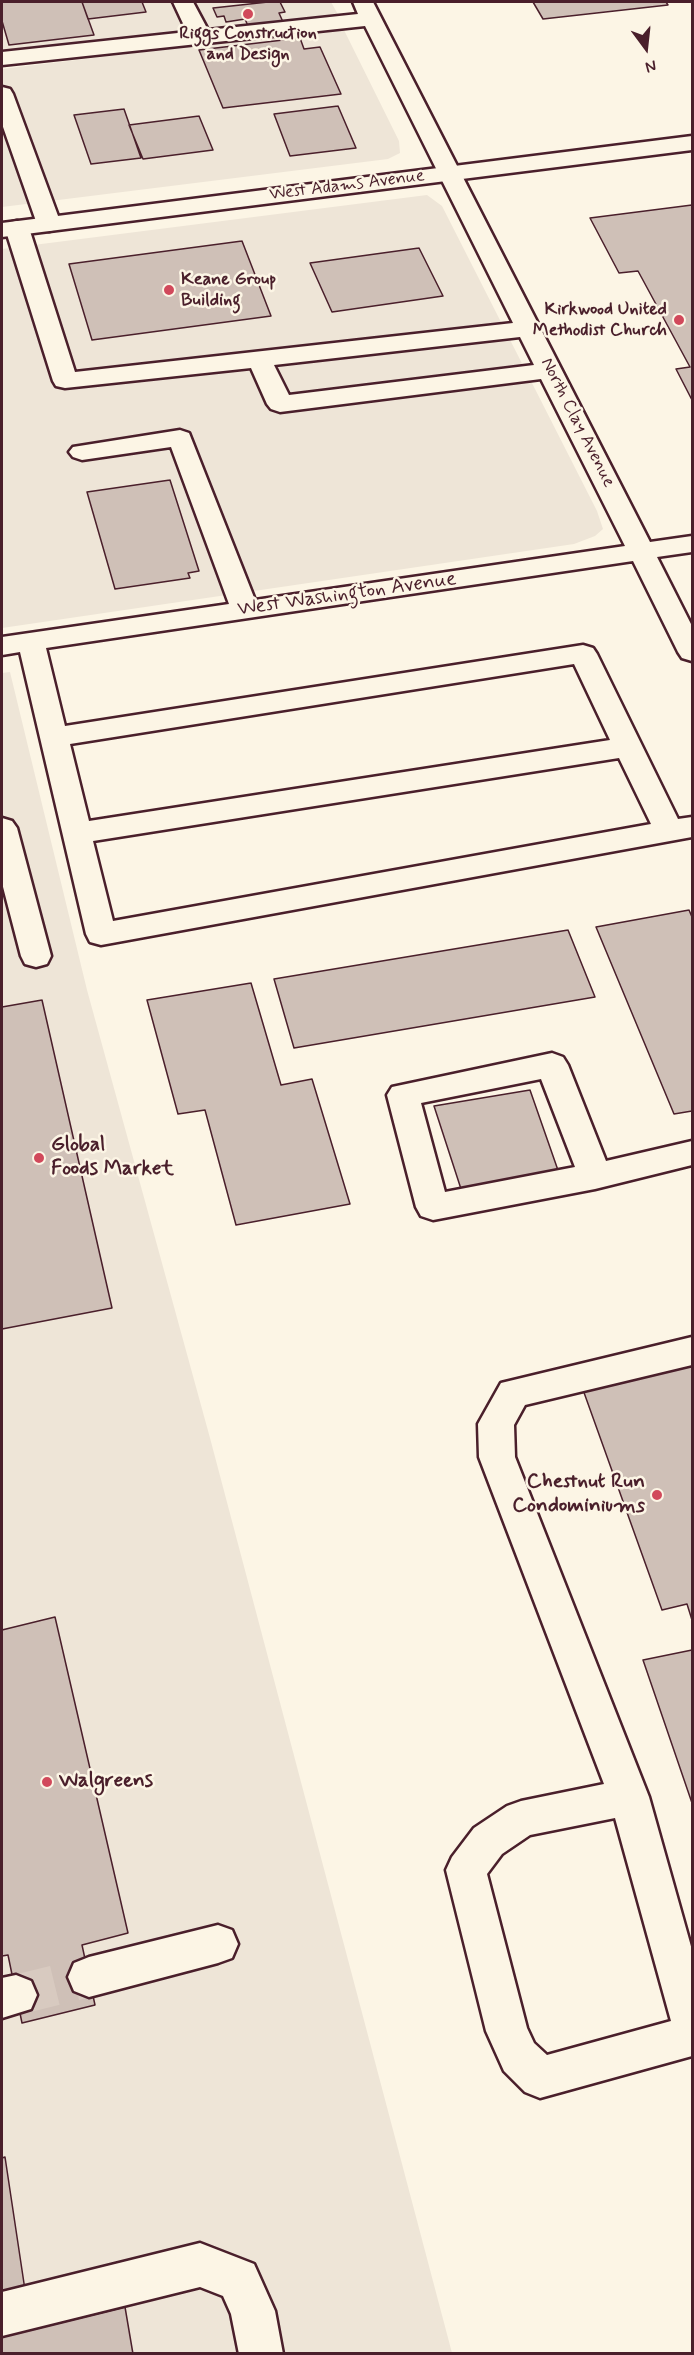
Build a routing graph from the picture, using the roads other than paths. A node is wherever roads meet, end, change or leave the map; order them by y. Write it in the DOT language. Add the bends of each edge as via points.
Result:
graph roads {
  1 [pos="183,2"];
  2 [pos="368,10"];
  3 [pos="201,38"];
  4 [pos="2,59"];
  5 [pos="2,94"];
  6 [pos="693,143"];
  7 [pos="451,173"];
  8 [pos="49,224"];
  9 [pos="9,229"];
  10 [pos="529,328"];
  11 [pos="260,361"];
  12 [pos="550,370"];
  13 [pos="82,452"];
  14 [pos="693,544"];
  15 [pos="641,551"];
  16 [pos="245,610"];
  17 [pos="31,642"];
  18 [pos="2,646"];
  19 [pos="693,652"];
  20 [pos="53,736"];
  21 [pos="628,747"];
  22 [pos="2,828"];
  23 [pos="681,830"];
  24 [pos="77,833"];
  25 [pos="36,956"];
  26 [pos="693,1153"];
  27 [pos="595,1176"];
  28 [pos="693,1351"];
  29 [pos="629,1797"];
  30 [pos="218,1944"];
  31 [pos="89,1977"];
  32 [pos="693,2020"];
  33 [pos="693,2036"];
  34 [pos="2,2314"];
  35 [pos="261,2354"];
  1 -- 3 [label="street"];
  2 -- 3 [label="street"];
  2 -- 7 [label="street, North Clay Avenue"];
  3 -- 4 [label="street"];
  5 -- 8 [label="street"];
  6 -- 7 [label="street, West Adams Avenue"];
  7 -- 8 [label="street, West Adams Avenue"];
  7 -- 10 [label="street, North Clay Avenue"];
  8 -- 9 [label="street, West Adams Avenue"];
  9 -- 11 [label="street" via="65,381"];
  10 -- 11 [label="street"];
  10 -- 12 [label="street, North Clay Avenue"];
  11 -- 12 [label="street" via="280,404"];
  12 -- 15 [label="street, North Clay Avenue"];
  13 -- 16 [label="street" via="180,438"];
  14 -- 15 [label="street, West Washington Avenue"];
  15 -- 16 [label="street, West Washington Avenue"];
  15 -- 19 [label="street, North Clay Avenue"];
  16 -- 17 [label="street, West Washington Avenue"];
  17 -- 18 [label="street, West Washington Avenue"];
  17 -- 20 [label="street"];
  20 -- 21 [label="street" via="584,654"];
  20 -- 24 [label="street"];
  21 -- 23 [label="street"];
  21 -- 24 [label="street"];
  22 -- 25 [label="street"];
  23 -- 24 [label="street" via="101,934"];
  26 -- 27 [label="street"];
  27 -- 27 [label="street" via="552,1065 403,1095 433,1207"];
  28 -- 29 [label="street" via="513,1393 496,1424 497,1457"];
  29 -- 32 [label="street"];
  29 -- 33 [label="street" via="521,1819 488,1841 466,1870 507,2031 519,2057 540,2077"];
  30 -- 31 [label="street"];
  34 -- 35 [label="street" via="200,2265 238,2280 253,2311"];
}
